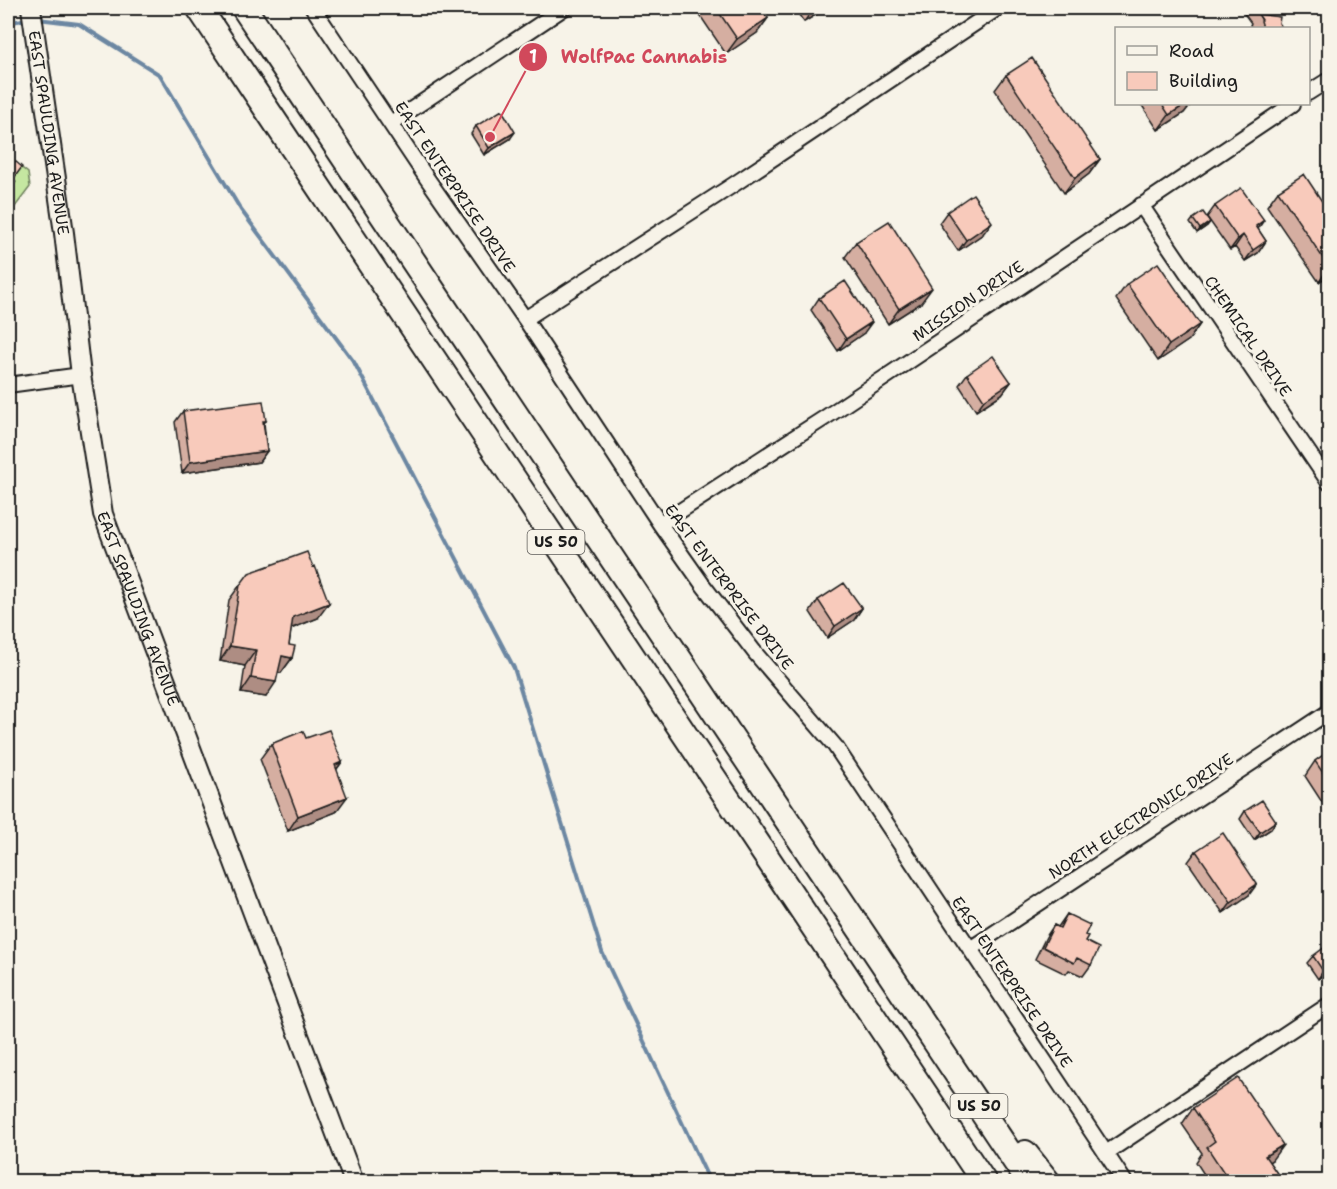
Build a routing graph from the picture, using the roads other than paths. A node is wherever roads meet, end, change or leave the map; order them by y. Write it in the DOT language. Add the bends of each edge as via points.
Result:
graph roads {
  1 [pos="31,8"];
  2 [pos="199,8"];
  3 [pos="244,8"];
  4 [pos="313,8"];
  5 [pos="564,8"];
  6 [pos="998,8"];
  7 [pos="1329,79"];
  8 [pos="1310,92"];
  9 [pos="1292,105"];
  10 [pos="391,123"];
  11 [pos="1141,206"];
  12 [pos="525,319"];
  13 [pos="81,375"];
  14 [pos="8,385"];
  15 [pos="1329,484"];
  16 [pos="660,524"];
  17 [pos="1329,711"];
  18 [pos="970,949"];
  19 [pos="1329,1004"];
  20 [pos="929,1031"];
  21 [pos="913,1076"];
  22 [pos="1106,1153"];
  23 [pos="354,1182"];
  24 [pos="970,1182"];
  25 [pos="984,1182"];
  26 [pos="1029,1182"];
  27 [pos="1048,1182"];
  28 [pos="1125,1182"];
  1 -- 13 [label="street, EAST SPAULDING AVENUE"];
  2 -- 21 [label="highway, US 50"];
  3 -- 20 [label="highway, US 50"];
  4 -- 10 [label="street, EAST ENTERPRISE DRIVE"];
  5 -- 10 [label="street"];
  6 -- 12 [label="street"];
  7 -- 8 [label="street"];
  9 -- 11 [label="street, MISSION DRIVE"];
  10 -- 12 [label="street, EAST ENTERPRISE DRIVE"];
  11 -- 15 [label="street, CHEMICAL DRIVE"];
  11 -- 16 [label="street, MISSION DRIVE"];
  12 -- 16 [label="street, EAST ENTERPRISE DRIVE"];
  13 -- 14 [label="street"];
  13 -- 23 [label="street, EAST SPAULDING AVENUE" via="103,514"];
  16 -- 18 [label="street, EAST ENTERPRISE DRIVE" via="756,654 835,746"];
  17 -- 18 [label="street, NORTH ELECTRONIC DRIVE"];
  18 -- 22 [label="street, EAST ENTERPRISE DRIVE"];
  19 -- 22 [label="street"];
  20 -- 26 [label="highway, US 50"];
  20 -- 27 [label="highway"];
  21 -- 24 [label="highway"];
  21 -- 25 [label="highway, US 50"];
  22 -- 28 [label="street, EAST ENTERPRISE DRIVE"];
}
